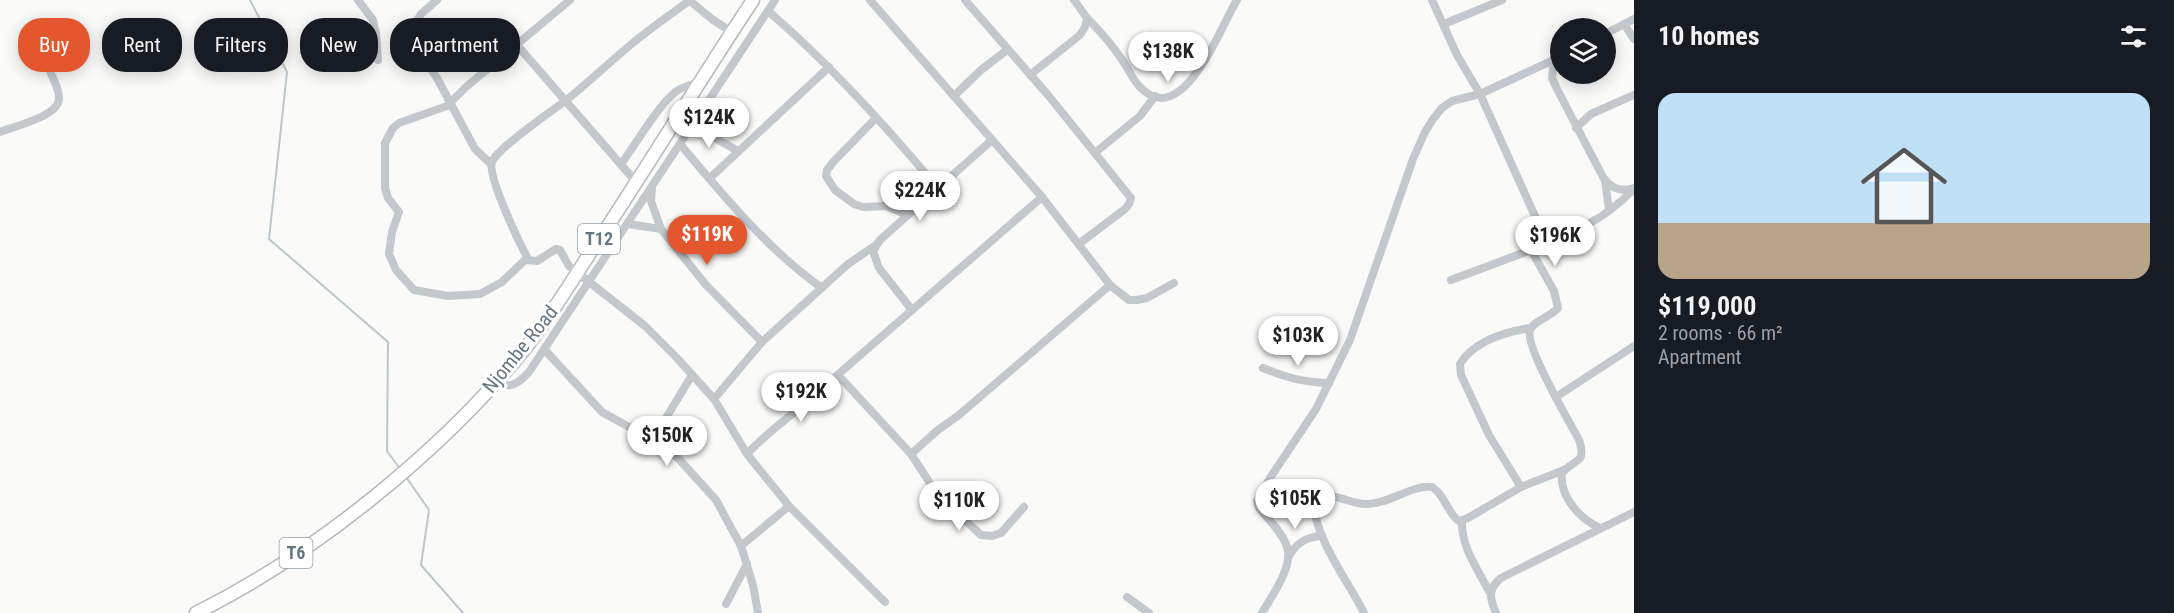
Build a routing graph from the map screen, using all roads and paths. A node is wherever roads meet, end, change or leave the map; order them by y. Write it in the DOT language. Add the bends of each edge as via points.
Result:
graph roads {
  1 [pos="358,0"];
  2 [pos="437,0"];
  3 [pos="570,0"];
  4 [pos="689,0"];
  5 [pos="753,0"];
  6 [pos="775,0"];
  7 [pos="870,0"];
  8 [pos="965,0"];
  9 [pos="1074,0"];
  10 [pos="1237,0"];
  11 [pos="1432,0"];
  12 [pos="1497,1"];
  13 [pos="768,11"];
  14 [pos="371,18"];
  15 [pos="1087,18"];
  16 [pos="1634,19"];
  17 [pos="1444,24"];
  18 [pos="1624,24"];
  19 [pos="1616,28"];
  20 [pos="732,32"];
  21 [pos="1634,39"];
  22 [pos="520,41"];
  23 [pos="520,49"];
  24 [pos="1007,50"];
  25 [pos="1550,62"];
  26 [pos="829,67"];
  27 [pos="50,72"];
  28 [pos="485,72"];
  29 [pos="1030,75"];
  30 [pos="698,83"];
  31 [pos="1555,84"];
  32 [pos="1480,94"];
  33 [pos="1634,95"];
  34 [pos="954,96"];
  35 [pos="1155,96"];
  36 [pos="566,101"];
  37 [pos="450,103"];
  38 [pos="876,118"];
  39 [pos="692,124"];
  40 [pos="1576,128"];
  41 [pos="0,132"];
  42 [pos="992,140"];
  43 [pos="680,144"];
  44 [pos="738,151"];
  45 [pos="1096,152"];
  46 [pos="491,164"];
  47 [pos="621,164"];
  48 [pos="710,178"];
  49 [pos="1604,178"];
  50 [pos="637,183"];
  51 [pos="652,188"];
  52 [pos="937,188"];
  53 [pos="1634,188"];
  54 [pos="1042,197"];
  55 [pos="1609,210"];
  56 [pos="908,215"];
  57 [pos="628,224"];
  58 [pos="661,229"];
  59 [pos="1540,231"];
  60 [pos="1080,243"];
  61 [pos="876,245"];
  62 [pos="1531,250"];
  63 [pos="528,260"];
  64 [pos="578,271"];
  65 [pos="589,280"];
  66 [pos="1451,280"];
  67 [pos="1174,283"];
  68 [pos="1110,285"];
  69 [pos="822,288"];
  70 [pos="912,310"];
  71 [pos="1530,328"];
  72 [pos="762,342"];
  73 [pos="1634,346"];
  74 [pos="544,349"];
  75 [pos="1263,368"];
  76 [pos="692,375"];
  77 [pos="838,375"];
  78 [pos="1329,383"];
  79 [pos="494,384"];
  80 [pos="1556,397"];
  81 [pos="714,399"];
  82 [pos="656,442"];
  83 [pos="747,454"];
  84 [pos="911,454"];
  85 [pos="420,457"];
  86 [pos="1564,470"];
  87 [pos="1521,487"];
  88 [pos="789,506"];
  89 [pos="1024,507"];
  90 [pos="1634,513"];
  91 [pos="1582,517"];
  92 [pos="1462,521"];
  93 [pos="1599,528"];
  94 [pos="1322,536"];
  95 [pos="1577,540"];
  96 [pos="741,546"];
  97 [pos="1289,556"];
  98 [pos="747,564"];
  99 [pos="1490,592"];
  100 [pos="1127,597"];
  101 [pos="885,602"];
  102 [pos="726,604"];
  103 [pos="196,613"];
  104 [pos="758,613"];
  105 [pos="1149,613"];
  106 [pos="1262,613"];
  107 [pos="1364,613"];
  108 [pos="1496,613"];
  1 -- 14 [label="street"];
  2 -- 37 [label="street" via="421,14 415,28 424,57"];
  3 -- 22 [label="street"];
  4 -- 20 [label="street"];
  4 -- 36 [label="street"];
  5 -- 20 [label="highway, Njombe Road / T12"];
  6 -- 13 [label="street"];
  7 -- 34 [label="street"];
  8 -- 24 [label="street"];
  9 -- 15 [label="street"];
  10 -- 35 [label="street" via="1195,77 1177,93"];
  11 -- 17 [label="street"];
  12 -- 17 [label="street"];
  13 -- 26 [label="street"];
  13 -- 39 [label="street"];
  15 -- 29 [label="street" via="1080,35"];
  15 -- 35 [label="street" via="1110,42 1139,86"];
  16 -- 18 [label="street"];
  17 -- 32 [label="street"];
  18 -- 19 [label="street"];
  18 -- 21 [label="street"];
  20 -- 30 [label="highway, Njombe Road / T12"];
  23 -- 36 [label="street"];
  24 -- 29 [label="street"];
  24 -- 34 [label="street"];
  25 -- 32 [label="street"];
  26 -- 38 [label="street"];
  26 -- 44 [label="street"];
  27 -- 41 [label="street" via="59,96 57,107"];
  28 -- 37 [label="street"];
  29 -- 45 [label="street"];
  30 -- 47 [label="street" via="672,94"];
  30 -- 50 [label="highway, Njombe Road / T12"];
  31 -- 40 [label="street"];
  32 -- 59 [label="street"];
  32 -- 78 [label="street" via="1452,101 1425,132 1350,340"];
  33 -- 40 [label="street" via="1591,114"];
  34 -- 42 [label="street"];
  35 -- 45 [label="street" via="1140,116"];
  36 -- 46 [label="street" via="518,137"];
  36 -- 47 [label="street"];
  37 -- 46 [label="street" via="475,149"];
  37 -- 63 [label="street" via="399,123 388,136 384,155 386,192 399,212 392,232 390,260 414,290 459,296 480,294 497,286"];
  38 -- 52 [label="street"];
  38 -- 56 [label="street" via="834,161 826,176 835,190 854,204 886,207"];
  39 -- 43 [label="street"];
  39 -- 44 [label="street"];
  40 -- 49 [label="street"];
  42 -- 52 [label="street"];
  42 -- 54 [label="street"];
  43 -- 48 [label="street"];
  43 -- 51 [label="street"];
  44 -- 48 [label="street"];
  45 -- 60 [label="street" via="1131,198 1125,209"];
  46 -- 63 [label="street"];
  47 -- 50 [label="street"];
  48 -- 69 [label="street" via="785,259"];
  49 -- 53 [label="street" via="1615,189"];
  49 -- 55 [label="street"];
  50 -- 64 [label="highway, Njombe Road / T12"];
  51 -- 57 [label="street"];
  51 -- 58 [label="street" via="651,201"];
  52 -- 56 [label="street"];
  53 -- 55 [label="street"];
  54 -- 60 [label="street"];
  54 -- 70 [label="street"];
  55 -- 59 [label="street" via="1566,232"];
  56 -- 61 [label="street"];
  57 -- 58 [label="street"];
  57 -- 65 [label="street"];
  58 -- 72 [label="street" via="706,285"];
  59 -- 62 [label="street"];
  60 -- 68 [label="street"];
  61 -- 69 [label="street"];
  61 -- 70 [label="street" via="874,258 879,268"];
  62 -- 66 [label="street"];
  62 -- 71 [label="street" via="1554,291 1558,308"];
  63 -- 64 [label="street" via="537,261 560,249 569,266"];
  64 -- 65 [label="street"];
  64 -- 79 [label="highway, Njombe Road / T12" via="524,349"];
  65 -- 74 [label="street"];
  65 -- 76 [label="street" via="661,340"];
  67 -- 68 [label="street" via="1137,300 1129,300"];
  68 -- 84 [label="street"];
  69 -- 72 [label="street"];
  70 -- 77 [label="street"];
  71 -- 80 [label="street" via="1534,354"];
  71 -- 87 [label="street" via="1498,335 1468,353 1460,364 1461,375 1490,435"];
  72 -- 81 [label="street"];
  73 -- 80 [label="street"];
  74 -- 79 [label="street" via="520,382 513,386"];
  74 -- 82 [label="street" via="602,412"];
  75 -- 78 [label="street" via="1289,379"];
  76 -- 81 [label="street"];
  76 -- 82 [label="street"];
  77 -- 83 [label="street"];
  77 -- 84 [label="street"];
  78 -- 97 [label="street" via="1257,501 1284,540"];
  79 -- 85 [label="highway, Njombe Road / T12"];
  80 -- 86 [label="street" via="1582,451 1580,459"];
  81 -- 83 [label="street"];
  82 -- 96 [label="street" via="678,458 716,500"];
  83 -- 88 [label="street"];
  84 -- 89 [label="street" via="937,494 981,535 992,537 1001,533"];
  85 -- 103 [label="highway, Njombe Road / T6" via="390,484 286,560"];
  86 -- 87 [label="street"];
  86 -- 91 [label="street" via="1561,476 1566,494"];
  87 -- 92 [label="street"];
  88 -- 96 [label="street"];
  88 -- 101 [label="street"];
  90 -- 93 [label="street"];
  91 -- 93 [label="street"];
  91 -- 95 [label="street"];
  92 -- 94 [label="street" via="1456,520 1442,495 1432,487 1366,505 1330,495 1314,505"];
  92 -- 99 [label="street" via="1466,547"];
  93 -- 95 [label="street"];
  94 -- 97 [label="street" via="1298,543"];
  94 -- 107 [label="street"];
  95 -- 99 [label="street" via="1501,578"];
  96 -- 98 [label="street"];
  97 -- 106 [label="street" via="1281,581"];
  98 -- 102 [label="street"];
  98 -- 104 [label="street"];
  99 -- 108 [label="street"];
  100 -- 105 [label="street"];
}
